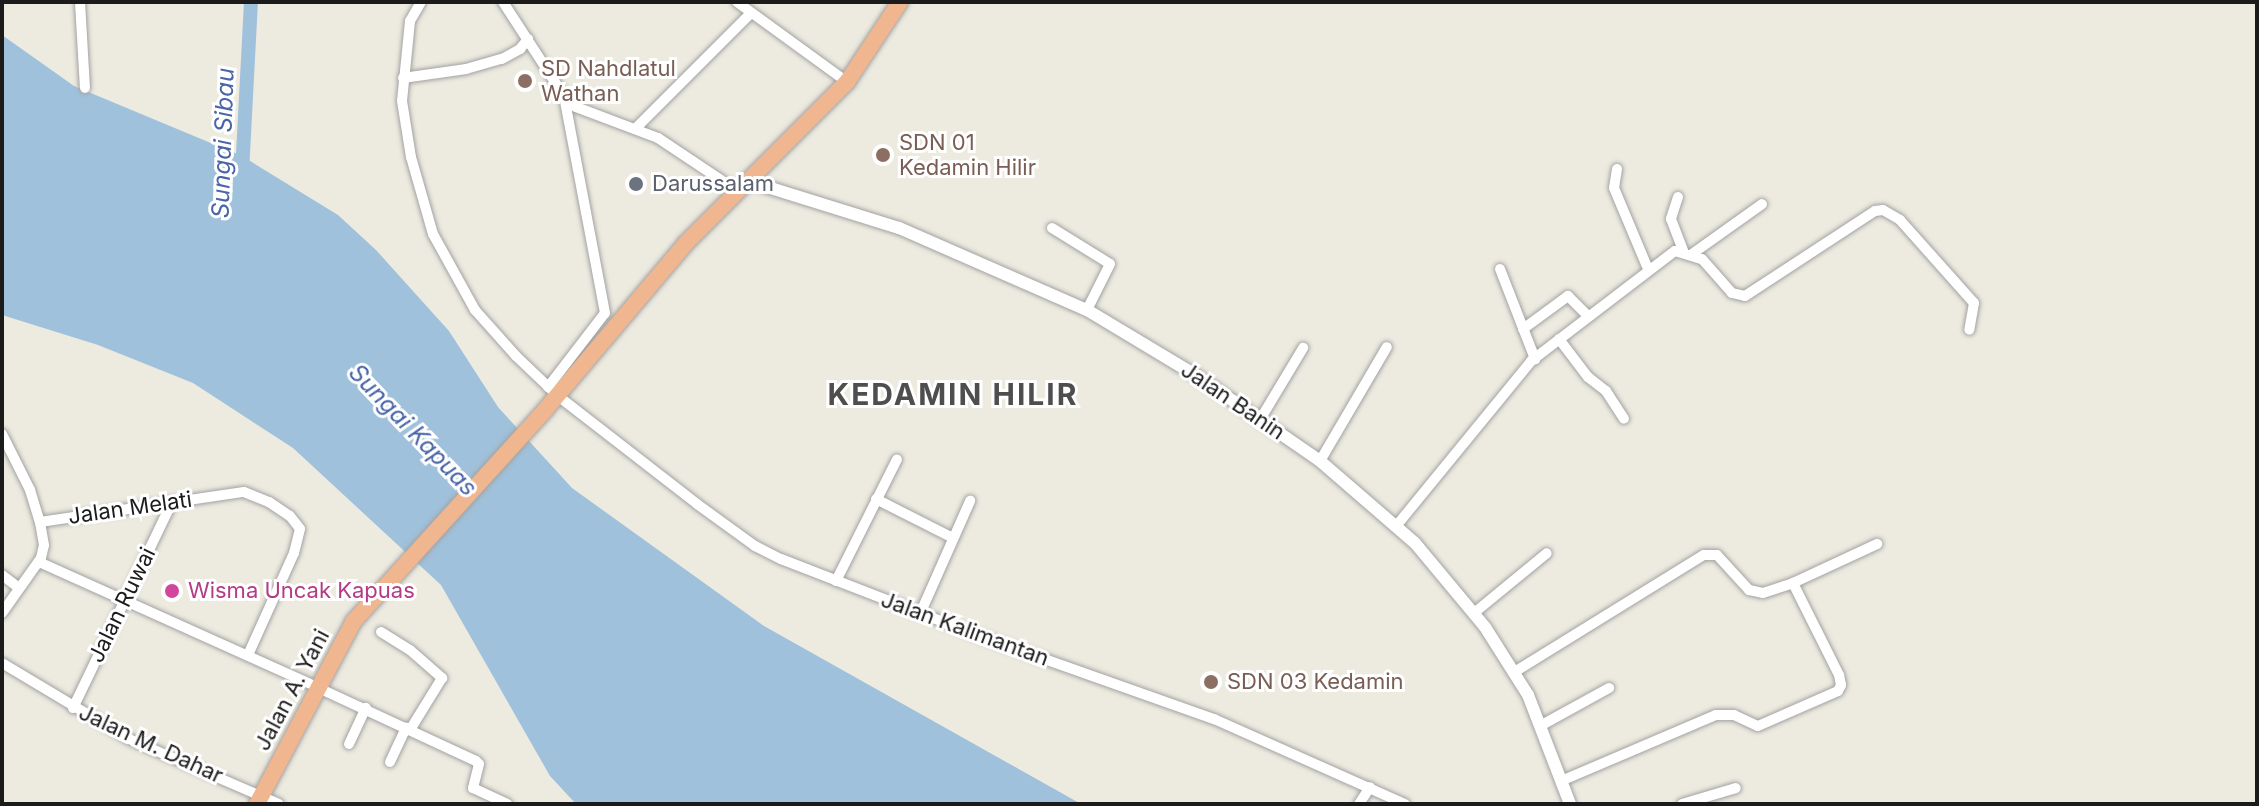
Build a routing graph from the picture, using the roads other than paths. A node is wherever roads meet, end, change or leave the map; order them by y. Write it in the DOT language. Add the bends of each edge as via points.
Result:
graph roads {
  1 [pos="80,2"];
  2 [pos="421,2"];
  3 [pos="503,2"];
  4 [pos="737,2"];
  5 [pos="900,2"];
  6 [pos="910,2"];
  7 [pos="751,13"];
  8 [pos="528,39"];
  9 [pos="403,78"];
  10 [pos="847,82"];
  11 [pos="85,88"];
  12 [pos="564,96"];
  13 [pos="636,128"];
  14 [pos="1617,169"];
  15 [pos="740,191"];
  16 [pos="1678,197"];
  17 [pos="1762,204"];
  18 [pos="1052,228"];
  19 [pos="1687,252"];
  20 [pos="1500,269"];
  21 [pos="1648,269"];
  22 [pos="1087,310"];
  23 [pos="1588,316"];
  24 [pos="1523,329"];
  25 [pos="1969,330"];
  26 [pos="1559,339"];
  27 [pos="1387,347"];
  28 [pos="1303,348"];
  29 [pos="1535,359"];
  30 [pos="553,391"];
  31 [pos="1261,418"];
  32 [pos="1624,419"];
  33 [pos="2,434"];
  34 [pos="897,459"];
  35 [pos="1320,461"];
  36 [pos="876,499"];
  37 [pos="970,501"];
  38 [pos="172,502"];
  39 [pos="40,522"];
  40 [pos="1397,525"];
  41 [pos="953,538"];
  42 [pos="1877,544"];
  43 [pos="1547,553"];
  44 [pos="39,562"];
  45 [pos="2,575"];
  46 [pos="836,581"];
  47 [pos="1793,583"];
  48 [pos="19,588"];
  49 [pos="125,600"];
  50 [pos="2,613"];
  51 [pos="1474,613"];
  52 [pos="920,614"];
  53 [pos="381,632"];
  54 [pos="248,655"];
  55 [pos="2,663"];
  56 [pos="1516,671"];
  57 [pos="310,684"];
  58 [pos="1609,688"];
  59 [pos="325,691"];
  60 [pos="73,708"];
  61 [pos="366,708"];
  62 [pos="1540,726"];
  63 [pos="408,729"];
  64 [pos="349,744"];
  65 [pos="390,762"];
  66 [pos="1561,781"];
  67 [pos="1370,787"];
  68 [pos="1736,788"];
  69 [pos="260,799"];
  70 [pos="279,804"];
  71 [pos="508,804"];
  72 [pos="1359,804"];
  73 [pos="1405,804"];
  74 [pos="1570,804"];
  75 [pos="1682,804"];
  1 -- 11 [label="street"];
  2 -- 9 [label="street, Jalan Kalimantan" via="410,21"];
  3 -- 8 [label="street, Jalan Banin"];
  4 -- 7 [label="street"];
  5 -- 10 [label="highway"];
  6 -- 15 [label="highway" via="856,86"];
  7 -- 10 [label="street"];
  7 -- 13 [label="street"];
  8 -- 9 [label="street" via="502,59"];
  8 -- 12 [label="street, Jalan Banin"];
  9 -- 30 [label="street, Jalan Kalimantan" via="411,157 446,262 475,310"];
  10 -- 15 [label="highway"];
  12 -- 13 [label="street, Jalan Banin" via="591,114"];
  12 -- 30 [label="street" via="605,313"];
  13 -- 15 [label="street, Jalan Banin"];
  14 -- 21 [label="street" via="1614,188"];
  15 -- 22 [label="street, Jalan Banin" via="899,228"];
  15 -- 30 [label="highway, Jalan A. Yani"];
  16 -- 19 [label="street" via="1671,219"];
  17 -- 19 [label="street"];
  18 -- 22 [label="street" via="1109,261"];
  19 -- 21 [label="street" via="1675,251"];
  19 -- 25 [label="street" via="1702,259 1732,293 1745,296 1883,210 1900,220 1974,303"];
  20 -- 24 [label="street"];
  21 -- 23 [label="street"];
  22 -- 31 [label="street, Jalan Banin"];
  23 -- 24 [label="street" via="1568,296"];
  23 -- 26 [label="street"];
  24 -- 29 [label="street"];
  26 -- 29 [label="street"];
  26 -- 32 [label="street"];
  27 -- 35 [label="street"];
  28 -- 31 [label="street"];
  29 -- 40 [label="street"];
  30 -- 46 [label="street, Jalan Kalimantan" via="755,546"];
  30 -- 69 [label="highway, Jalan A. Yani" via="545,410 372,600 339,645"];
  31 -- 35 [label="street, Jalan Banin"];
  33 -- 39 [label="street"];
  34 -- 36 [label="street"];
  35 -- 40 [label="street, Jalan Banin"];
  36 -- 41 [label="street"];
  36 -- 46 [label="street"];
  37 -- 41 [label="street"];
  38 -- 39 [label="street, Jalan Melati"];
  38 -- 49 [label="street, Jalan Ruwai"];
  38 -- 54 [label="street, Jalan Melati" via="244,492 269,502 300,529"];
  39 -- 44 [label="street, Jalan Melati" via="44,545"];
  40 -- 51 [label="street, Jalan Banin"];
  41 -- 52 [label="street"];
  42 -- 47 [label="street"];
  43 -- 51 [label="street"];
  44 -- 48 [label="street"];
  44 -- 49 [label="street"];
  45 -- 48 [label="street"];
  46 -- 52 [label="street, Jalan Kalimantan"];
  47 -- 56 [label="street" via="1755,592 1717,555 1704,555"];
  47 -- 66 [label="street" via="1839,675 1841,685 1834,695 1758,726 1734,715 1716,715"];
  48 -- 50 [label="street"];
  49 -- 54 [label="street"];
  49 -- 60 [label="street, Jalan Ruwai"];
  51 -- 56 [label="street, Jalan Banin"];
  52 -- 67 [label="street, Jalan Kalimantan" via="1214,719"];
  53 -- 63 [label="street" via="442,678"];
  54 -- 57 [label="street"];
  55 -- 60 [label="street, Jalan M. Dahar"];
  56 -- 62 [label="street, Jalan Banin"];
  58 -- 62 [label="street"];
  59 -- 61 [label="street"];
  60 -- 69 [label="street, Jalan M. Dahar"];
  61 -- 63 [label="street"];
  61 -- 64 [label="street"];
  62 -- 66 [label="street, Jalan Banin"];
  63 -- 65 [label="street"];
  63 -- 71 [label="street" via="476,761 473,788"];
  66 -- 74 [label="street, Jalan Banin"];
  67 -- 72 [label="street"];
  67 -- 73 [label="street, Jalan Kalimantan"];
  68 -- 75 [label="street"];
  69 -- 70 [label="street, Jalan M. Dahar"];
}
